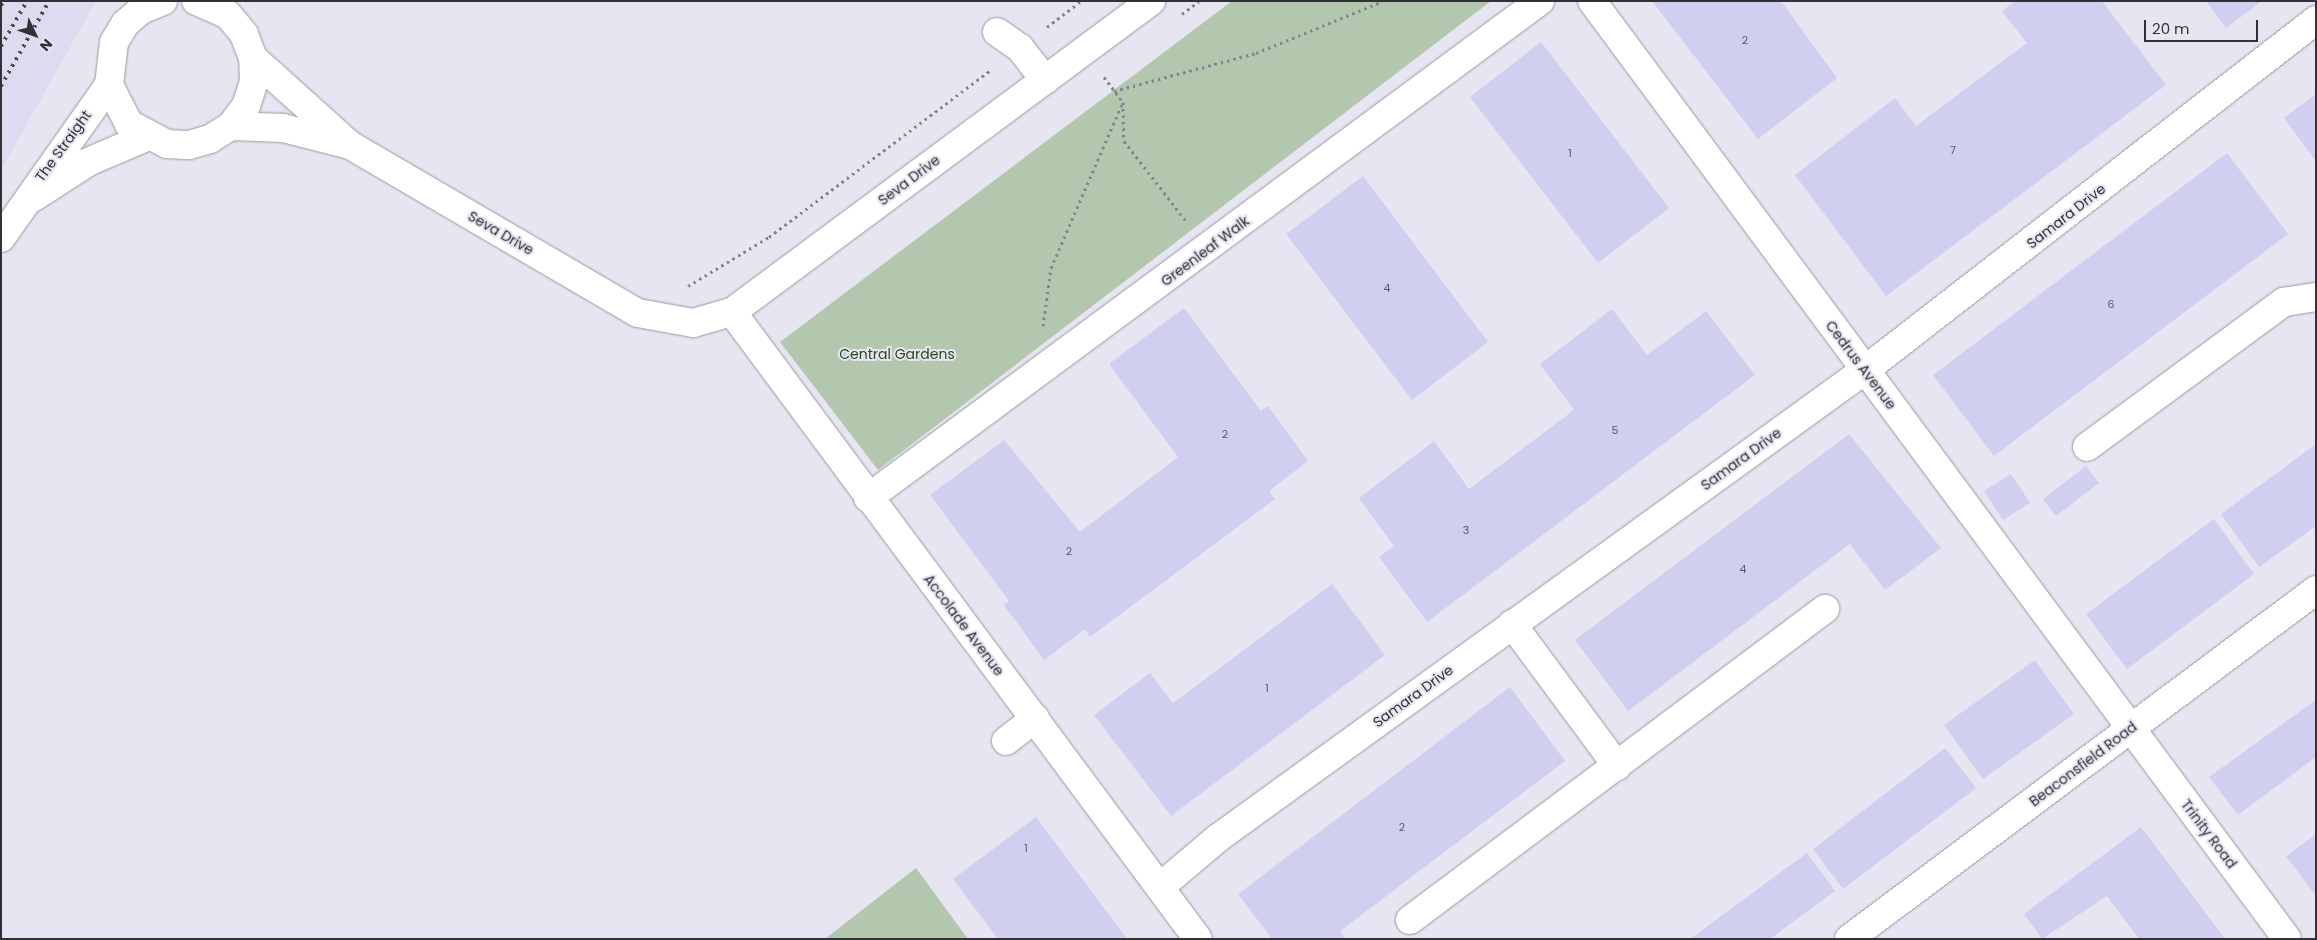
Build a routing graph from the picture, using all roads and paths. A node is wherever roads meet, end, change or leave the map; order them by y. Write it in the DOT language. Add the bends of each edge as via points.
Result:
graph roads {
  1 [pos="163,1"];
  2 [pos="196,1"];
  3 [pos="1081,1"];
  4 [pos="1151,1"];
  5 [pos="1383,1"];
  6 [pos="1540,1"];
  7 [pos="1592,1"];
  8 [pos="226,8"];
  9 [pos="131,13"];
  10 [pos="1055,20"];
  11 [pos="2316,20"];
  12 [pos="997,32"];
  13 [pos="253,58"];
  14 [pos="990,72"];
  15 [pos="1102,74"];
  16 [pos="1045,80"];
  17 [pos="108,85"];
  18 [pos="1114,91"];
  19 [pos="1123,102"];
  20 [pos="231,126"];
  21 [pos="146,137"];
  22 [pos="350,145"];
  23 [pos="18,208"];
  24 [pos="1,238"];
  25 [pos="1208,249"];
  26 [pos="2316,297"];
  27 [pos="732,312"];
  28 [pos="654,318"];
  29 [pos="1865,370"];
  30 [pos="1036,375"];
  31 [pos="2087,447"];
  32 [pos="868,498"];
  33 [pos="2316,590"];
  34 [pos="1825,609"];
  35 [pos="1512,624"];
  36 [pos="1035,718"];
  37 [pos="2130,729"];
  38 [pos="1006,741"];
  39 [pos="1617,766"];
  40 [pos="1160,887"];
  41 [pos="1410,920"];
  42 [pos="1198,939"];
  43 [pos="1849,939"];
  44 [pos="2287,939"];
  1 -- 9 [label="street"];
  2 -- 8 [label="street"];
  3 -- 10 [label="path"];
  4 -- 16 [label="street, Seva Drive"];
  5 -- 18 [label="path" via="1256,53"];
  6 -- 25 [label="street, Greenleaf Walk"];
  7 -- 29 [label="street, Cedrus Avenue"];
  8 -- 13 [label="street" via="244,34"];
  9 -- 17 [label="street" via="114,42"];
  11 -- 29 [label="street, Samara Drive"];
  12 -- 16 [label="street" via="1020,48"];
  13 -- 20 [label="street" via="251,90"];
  13 -- 22 [label="street, Seva Drive"];
  14 -- 28 [label="path" via="769,237 699,282 663,297"];
  15 -- 18 [label="path"];
  16 -- 27 [label="street, Seva Drive"];
  17 -- 21 [label="street" via="129,124"];
  17 -- 23 [label="street, The Straight"];
  18 -- 19 [label="path"];
  19 -- 25 [label="path" via="1124,141"];
  19 -- 30 [label="path" via="1051,268"];
  20 -- 21 [label="street" via="210,139 189,145"];
  20 -- 22 [label="street, Seva Drive" via="283,128"];
  21 -- 23 [label="street, The Straight" via="88,162"];
  22 -- 28 [label="street, Seva Drive"];
  23 -- 24 [label="street, The Straight"];
  25 -- 30 [label="street, Greenleaf Walk"];
  26 -- 31 [label="street" via="2284,302"];
  27 -- 28 [label="street, Seva Drive" via="693,323"];
  27 -- 32 [label="street, Accolade Avenue"];
  29 -- 35 [label="street, Samara Drive"];
  29 -- 37 [label="street, Cedrus Avenue"];
  30 -- 32 [label="street, Greenleaf Walk"];
  32 -- 36 [label="street, Accolade Avenue"];
  33 -- 37 [label="street, Beaconsfield Road"];
  34 -- 39 [label="street"];
  35 -- 39 [label="street"];
  35 -- 40 [label="street, Samara Drive" via="1218,838"];
  36 -- 38 [label="street"];
  36 -- 40 [label="street, Accolade Avenue"];
  37 -- 43 [label="street, Beaconsfield Road"];
  37 -- 44 [label="street, Trinity Road"];
  39 -- 41 [label="street"];
  40 -- 42 [label="street, Accolade Avenue"];
}
